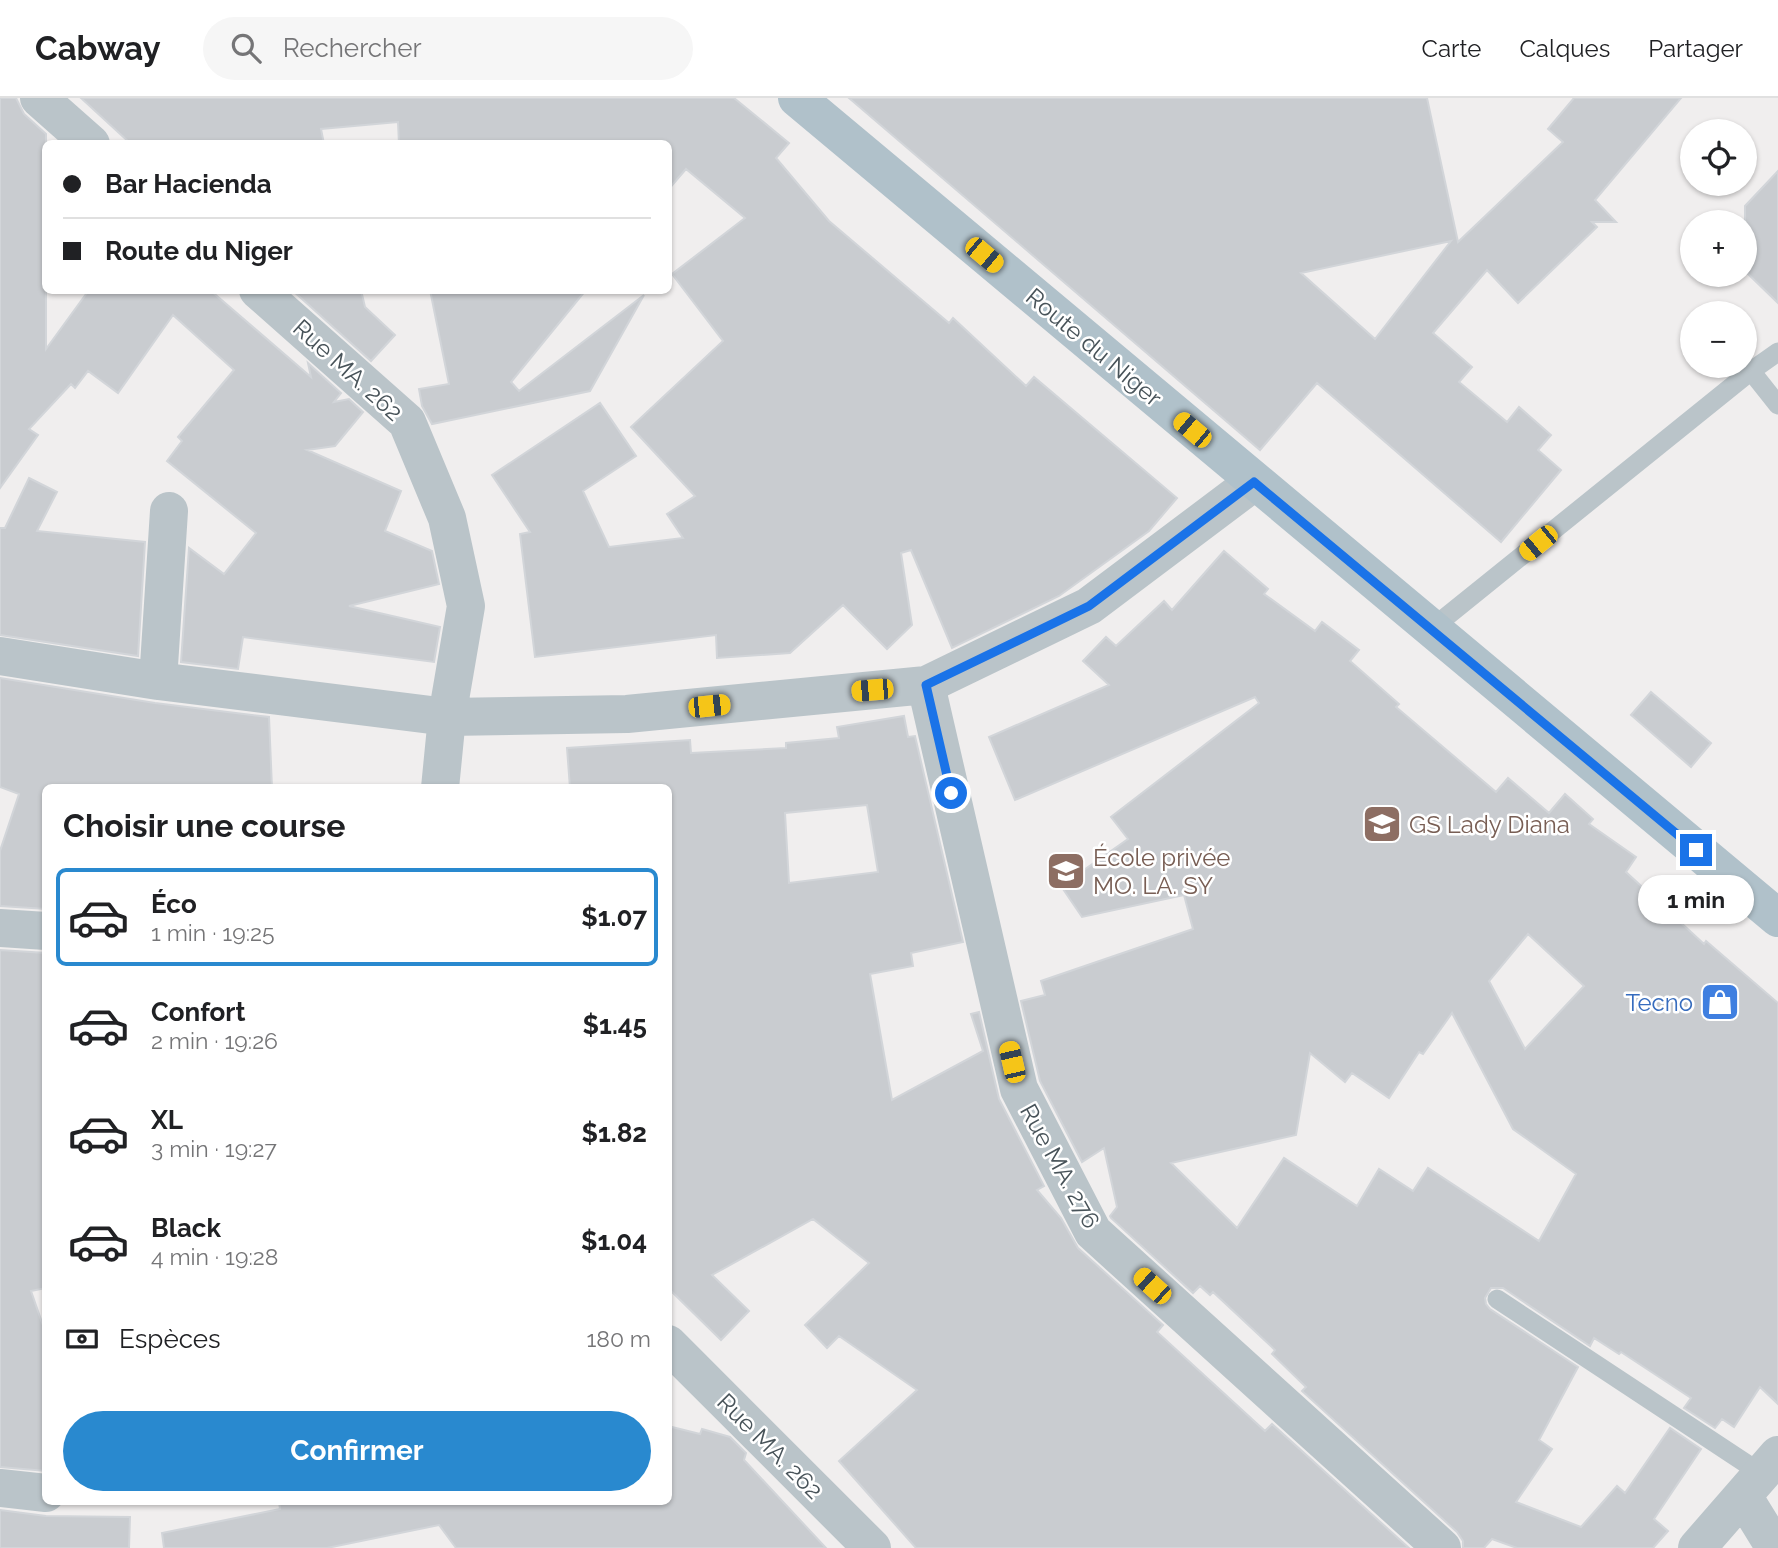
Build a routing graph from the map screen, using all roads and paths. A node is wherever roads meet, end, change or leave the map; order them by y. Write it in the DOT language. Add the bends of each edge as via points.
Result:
graph roads {
  1 [pos="39,98"];
  2 [pos="797,98"];
  3 [pos="86,140"];
  4 [pos="263,294"];
  5 [pos="1778,352"];
  6 [pos="1757,367"];
  7 [pos="1742,378"];
  8 [pos="1757,378"];
  9 [pos="1778,405"];
  10 [pos="1254,482"];
  11 [pos="169,511"];
  12 [pos="1431,629"];
  13 [pos="0,656"];
  14 [pos="158,681"];
  15 [pos="926,685"];
  16 [pos="447,717"];
  17 [pos="440,784"];
  18 [pos="1778,918"];
  19 [pos="0,928"];
  20 [pos="42,931"];
  21 [pos="1497,1299"];
  22 [pos="672,1354"];
  23 [pos="1761,1475"];
  24 [pos="0,1488"];
  25 [pos="42,1493"];
  26 [pos="872,1548"];
  27 [pos="1442,1548"];
  28 [pos="1697,1548"];
  29 [pos="1775,1548"];
  1 -- 3 [label="street"];
  2 -- 10 [label="main road, Route du Niger"];
  4 -- 16 [label="street, Rue MA. 262" via="407,422 447,518 466,606"];
  5 -- 6 [label="lane"];
  7 -- 12 [label="lane"];
  8 -- 9 [label="lane"];
  10 -- 12 [label="main road, Route du Niger"];
  10 -- 15 [label="street" via="1089,606"];
  11 -- 14 [label="street"];
  12 -- 18 [label="main road, Route du Niger"];
  13 -- 14 [label="street"];
  14 -- 16 [label="street"];
  15 -- 16 [label="street" via="627,714"];
  15 -- 27 [label="street, Rue MA. 276" via="1018,1089 1093,1232"];
  16 -- 17 [label="street, Rue MA. 262"];
  19 -- 20 [label="street"];
  21 -- 23 [label="lane"];
  22 -- 26 [label="street, Rue MA. 262"];
  23 -- 28 [label="street"];
  23 -- 29 [label="street"];
  24 -- 25 [label="street"];
}
